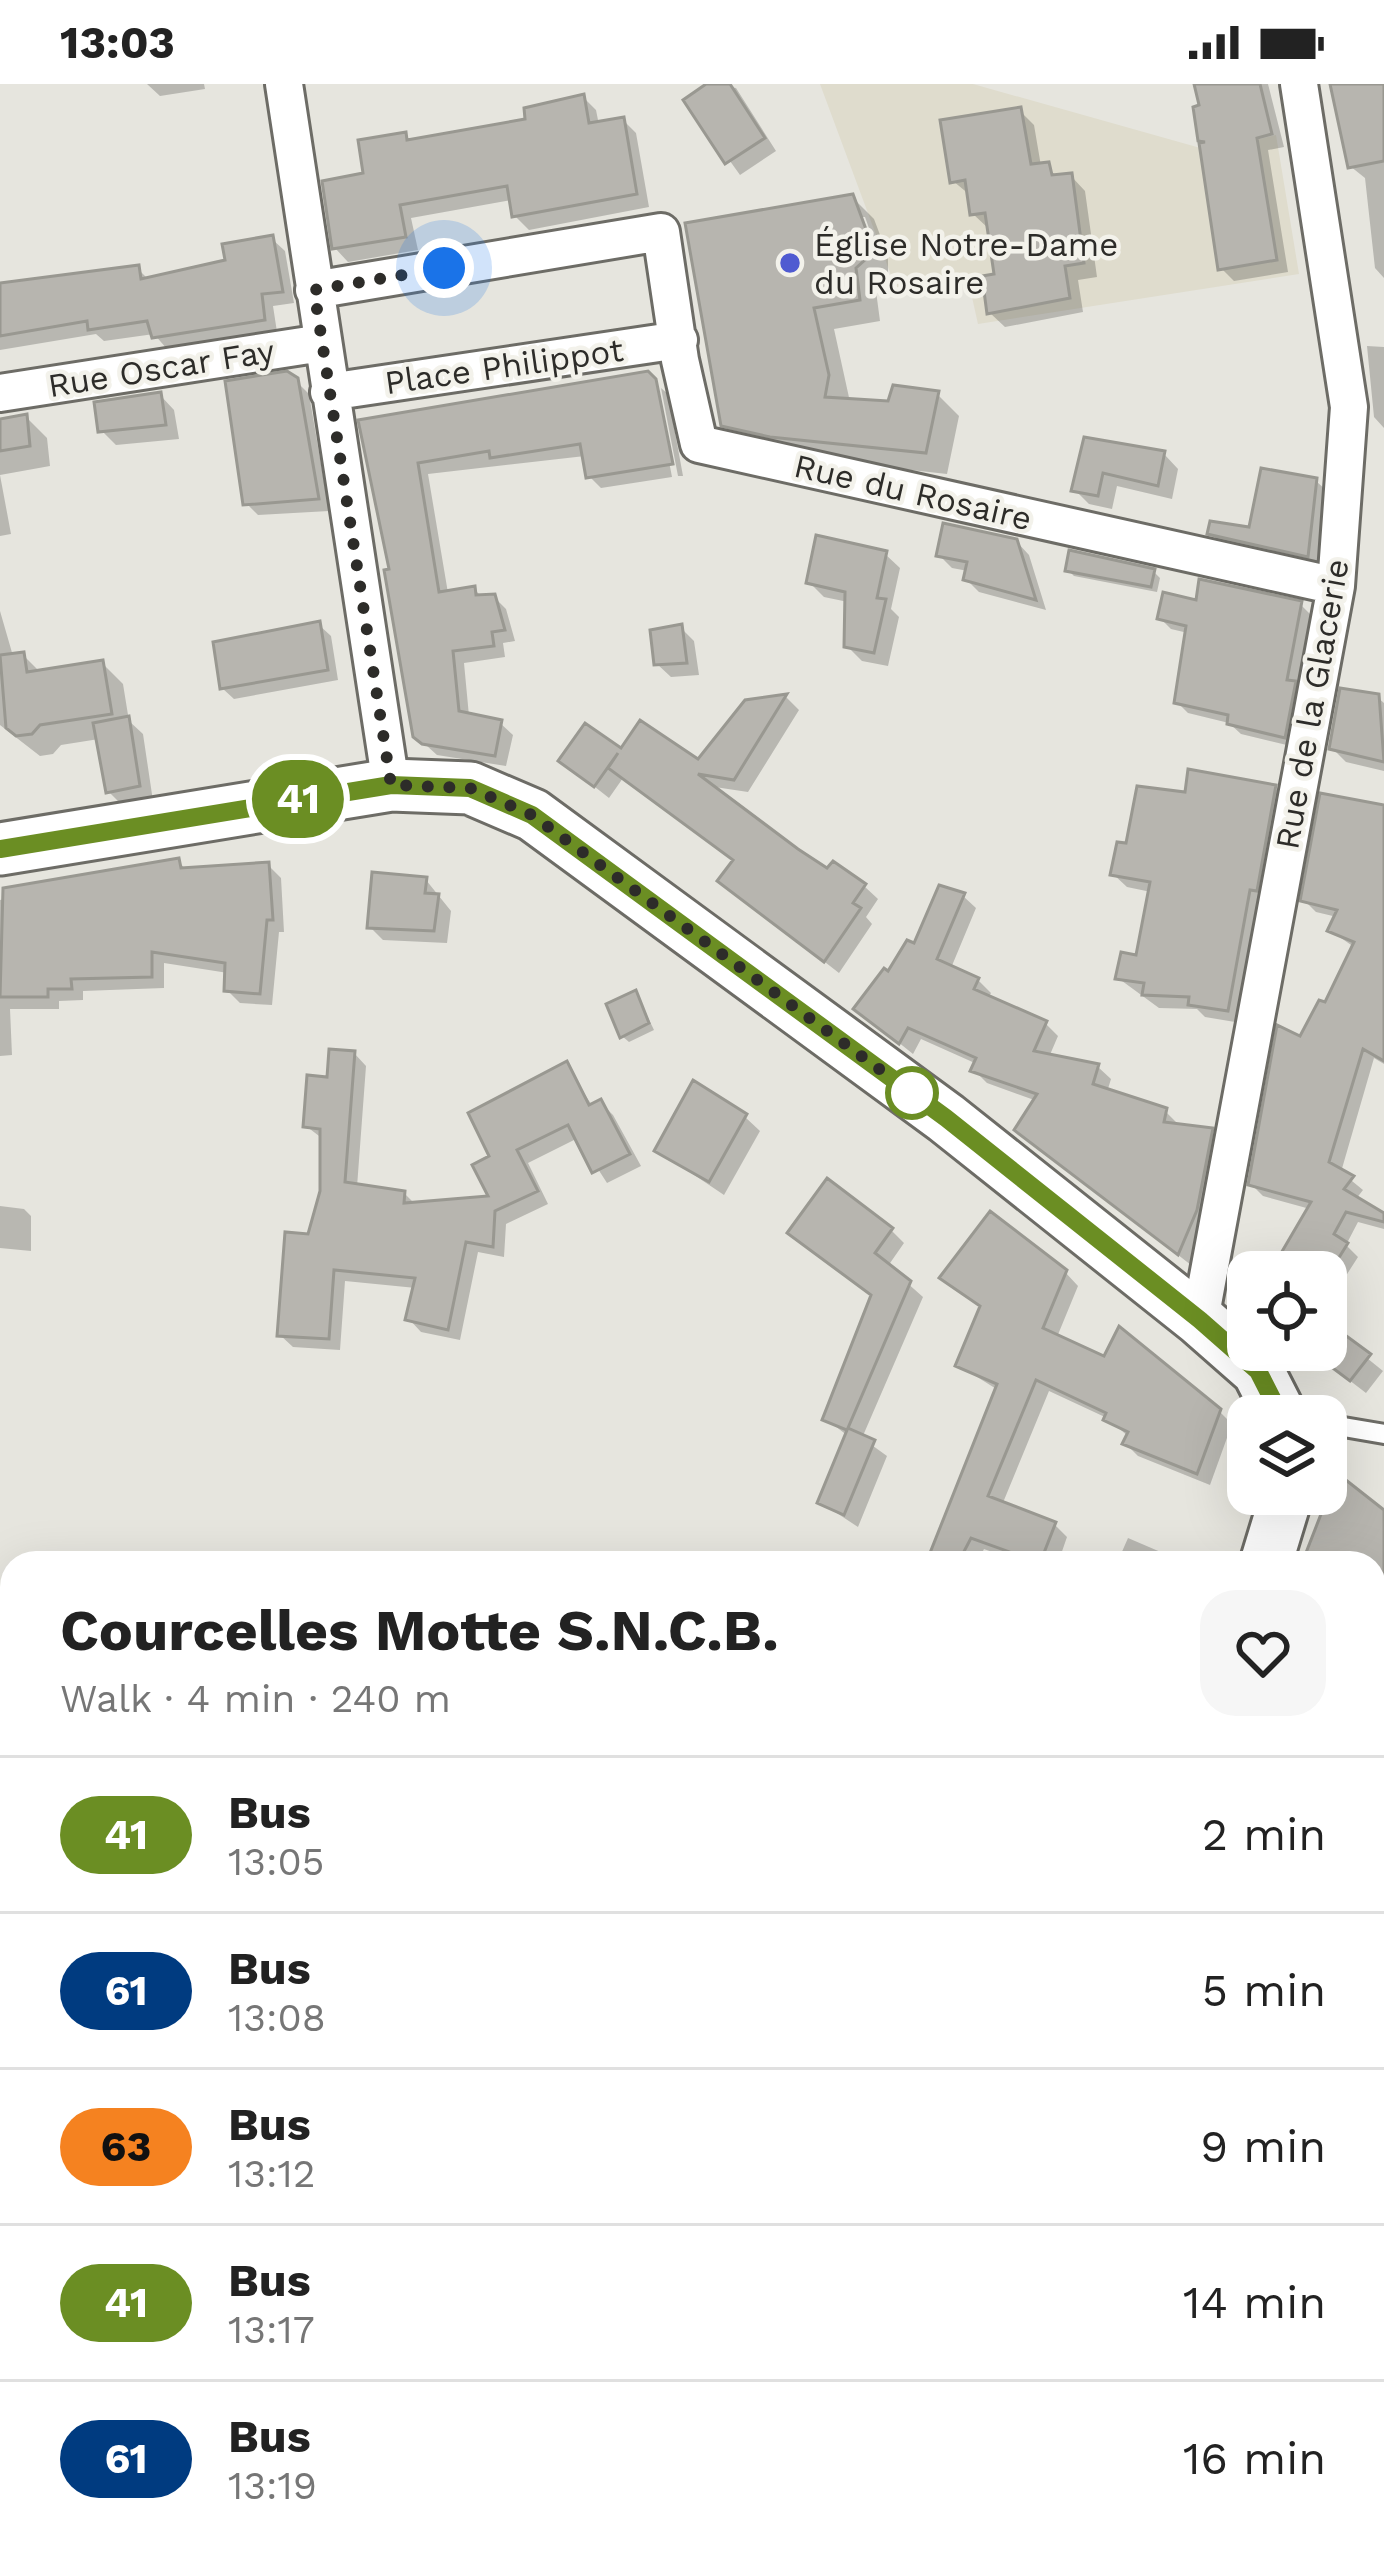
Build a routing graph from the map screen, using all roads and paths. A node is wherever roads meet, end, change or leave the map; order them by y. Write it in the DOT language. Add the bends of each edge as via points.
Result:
graph roads {
  1 [pos="284,84"];
  2 [pos="1299,84"];
  3 [pos="314,290"];
  4 [pos="679,340"];
  5 [pos="322,343"];
  6 [pos="329,392"];
  7 [pos="0,393"];
  8 [pos="1336,586"];
  9 [pos="391,785"];
  10 [pos="0,849"];
  11 [pos="1200,1320"];
  12 [pos="1270,1395"];
  13 [pos="1347,1428"];
  14 [pos="1384,1434"];
  15 [pos="1281,1515"];
  16 [pos="1270,1551"];
  1 -- 3 [label="street"];
  2 -- 8 [label="street, Rue de la Glacerie" via="1349,407"];
  3 -- 4 [label="street, Rue du Rosaire" via="661,232"];
  3 -- 5 [label="street"];
  4 -- 6 [label="street, Place Philippot"];
  4 -- 8 [label="street, Rue du Rosaire" via="699,444"];
  5 -- 6 [label="street"];
  5 -- 7 [label="street, Rue Oscar Fay"];
  6 -- 9 [label="street"];
  8 -- 11 [label="street, Rue de la Glacerie"];
  9 -- 10 [label="main road"];
  9 -- 11 [label="main road" via="470,788 532,815 946,1118"];
  11 -- 12 [label="main road" via="1258,1371"];
  13 -- 14 [label="lane"];
  15 -- 16 [label="main road"];
}
